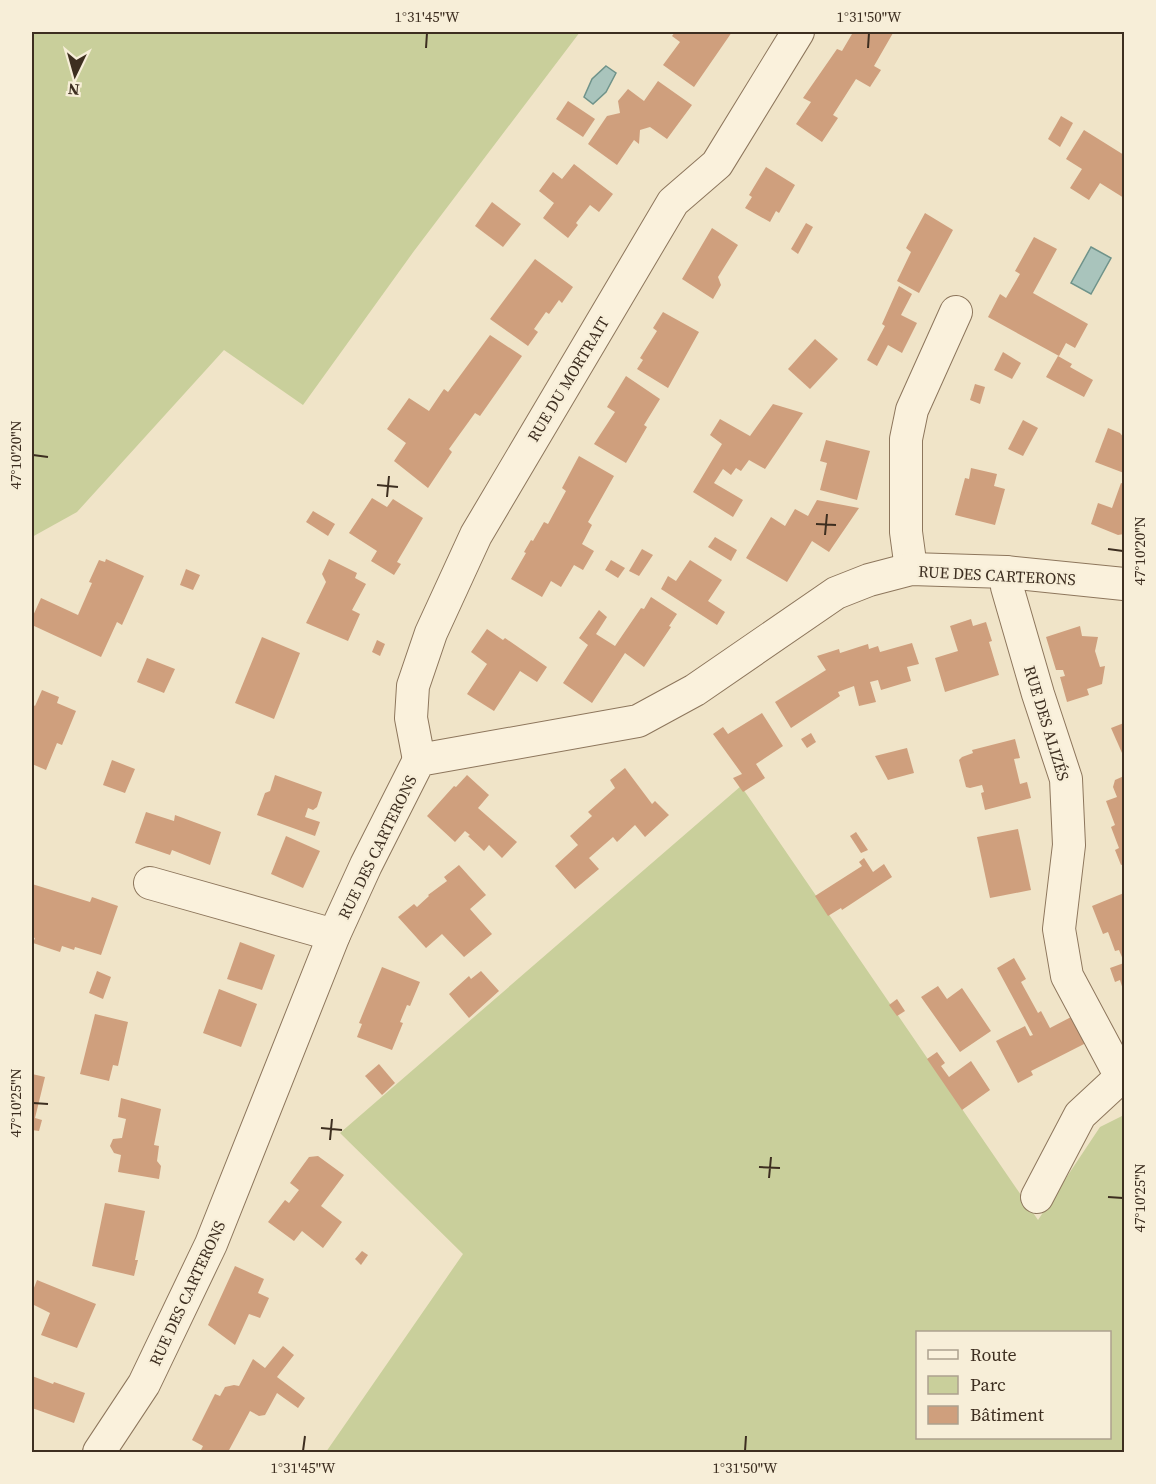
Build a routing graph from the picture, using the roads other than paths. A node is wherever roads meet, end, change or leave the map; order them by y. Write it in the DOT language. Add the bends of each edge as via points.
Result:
graph roads {
  1 [pos="798,32"];
  2 [pos="956,312"];
  3 [pos="911,569"];
  4 [pos="1006,572"];
  5 [pos="1125,584"];
  6 [pos="419,760"];
  7 [pos="150,883"];
  8 [pos="334,935"];
  9 [pos="1123,1078"];
  10 [pos="1037,1197"];
  11 [pos="99,1452"];
  1 -- 6 [label="street, RUE DU MORTRAIT" via="717,164 673,202 476,535 431,633 414,686 411,718"];
  2 -- 3 [label="street" via="912,410 906,439 906,531"];
  3 -- 4 [label="street, RUE DES CARTERONS"];
  3 -- 6 [label="street, RUE DES CARTERONS" via="836,592 695,690 638,721"];
  4 -- 5 [label="street, RUE DES CARTERONS"];
  4 -- 9 [label="street, RUE DES ALIZÉS" via="1007,587 1066,779 1069,845 1059,929 1067,976"];
  6 -- 8 [label="street, RUE DES CARTERONS"];
  7 -- 8 [label="street"];
  8 -- 11 [label="street, RUE DES CARTERONS" via="211,1244 144,1384"];
  9 -- 10 [label="street" via="1080,1115"];
}
